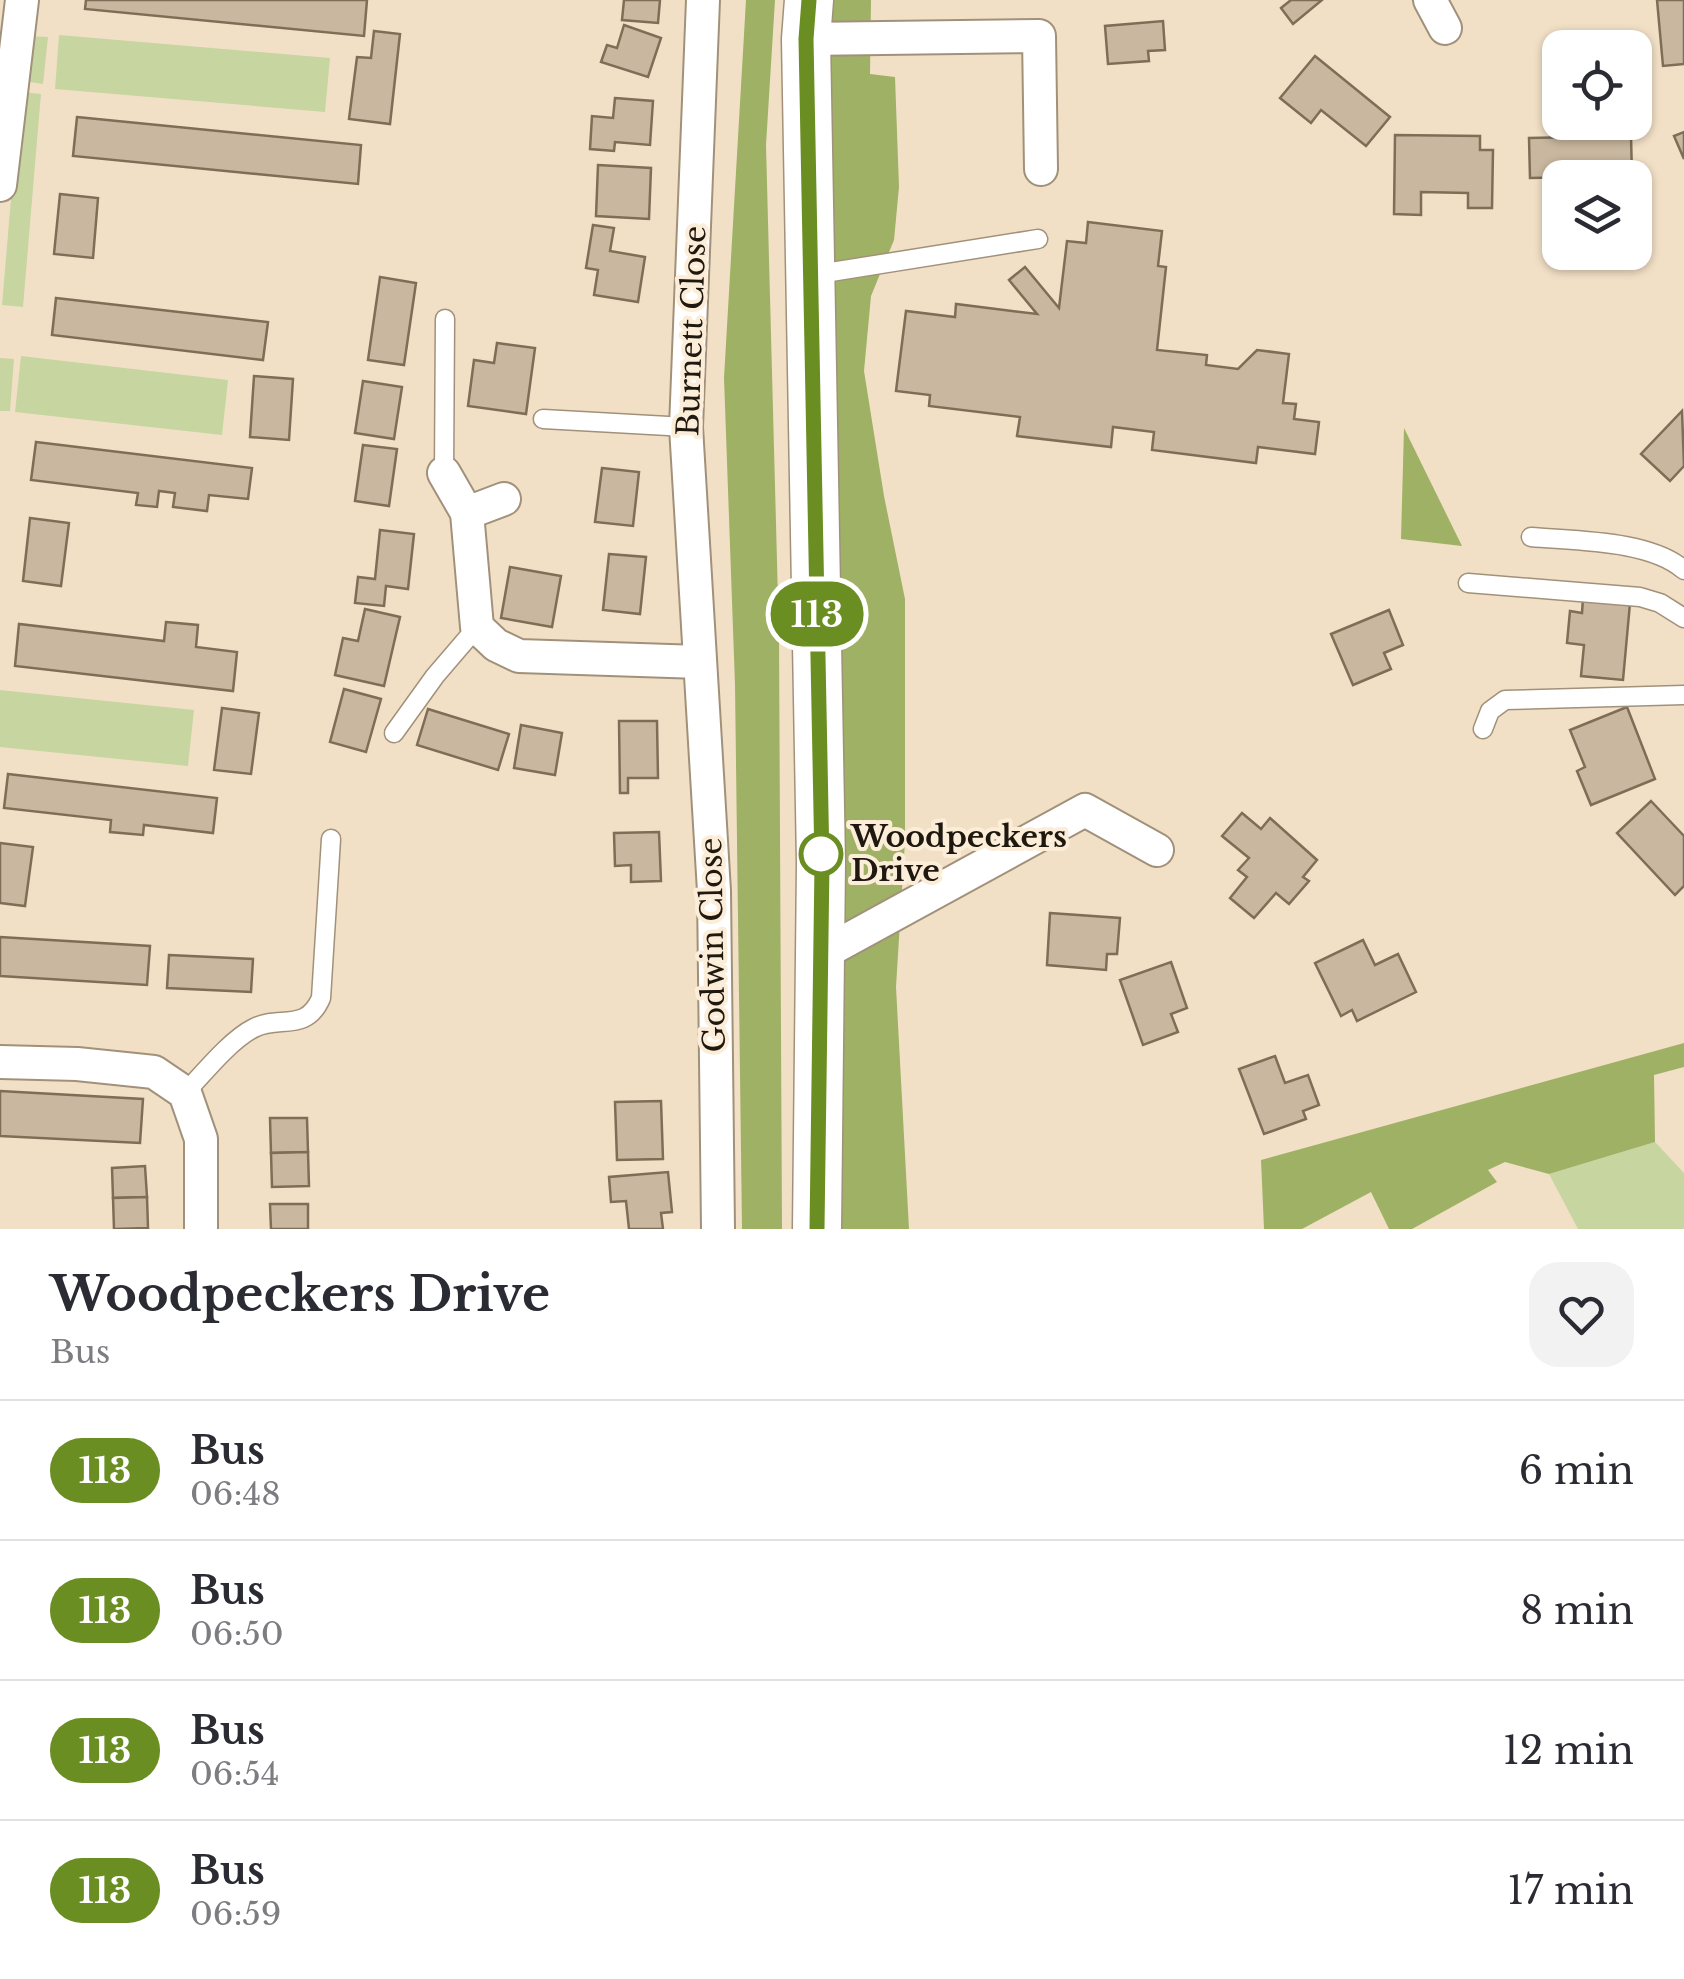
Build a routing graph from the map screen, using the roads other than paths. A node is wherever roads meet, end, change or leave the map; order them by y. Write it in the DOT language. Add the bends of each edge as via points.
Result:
graph roads {
  1 [pos="22,0"];
  2 [pos="703,0"];
  3 [pos="808,20"];
  4 [pos="1041,169"];
  5 [pos="0,185"];
  6 [pos="1038,239"];
  7 [pos="811,275"];
  8 [pos="445,319"];
  9 [pos="543,418"];
  10 [pos="686,427"];
  11 [pos="444,473"];
  12 [pos="504,498"];
  13 [pos="467,513"];
  14 [pos="1531,537"];
  15 [pos="1684,570"];
  16 [pos="1468,582"];
  17 [pos="1684,618"];
  18 [pos="477,627"];
  19 [pos="700,662"];
  20 [pos="1684,694"];
  21 [pos="1483,730"];
  22 [pos="394,733"];
  23 [pos="331,839"];
  24 [pos="1157,850"];
  25 [pos="820,954"];
  26 [pos="0,1062"];
  27 [pos="185,1093"];
  28 [pos="200,1229"];
  29 [pos="718,1229"];
  30 [pos="817,1229"];
  1 -- 5 [label="street"];
  2 -- 10 [label="street, Burnett Close"];
  3 -- 4 [label="street" via="1039,36"];
  3 -- 7 [label="main road"];
  6 -- 7 [label="lane"];
  7 -- 25 [label="main road"];
  8 -- 11 [label="lane"];
  9 -- 10 [label="lane"];
  10 -- 19 [label="street, Burnett Close"];
  11 -- 13 [label="street"];
  12 -- 13 [label="street"];
  13 -- 18 [label="street"];
  14 -- 15 [label="lane" via="1637,549"];
  16 -- 17 [label="lane" via="1640,597"];
  18 -- 19 [label="street" via="520,656"];
  18 -- 22 [label="lane"];
  19 -- 29 [label="street, Godwin Close" via="714,891"];
  20 -- 21 [label="lane" via="1505,700 1490,710"];
  23 -- 27 [label="lane" via="315,1012 254,1027"];
  24 -- 25 [label="street" via="1085,810"];
  25 -- 30 [label="main road"];
  26 -- 27 [label="street" via="154,1072"];
  27 -- 28 [label="street" via="201,1139"];
}
